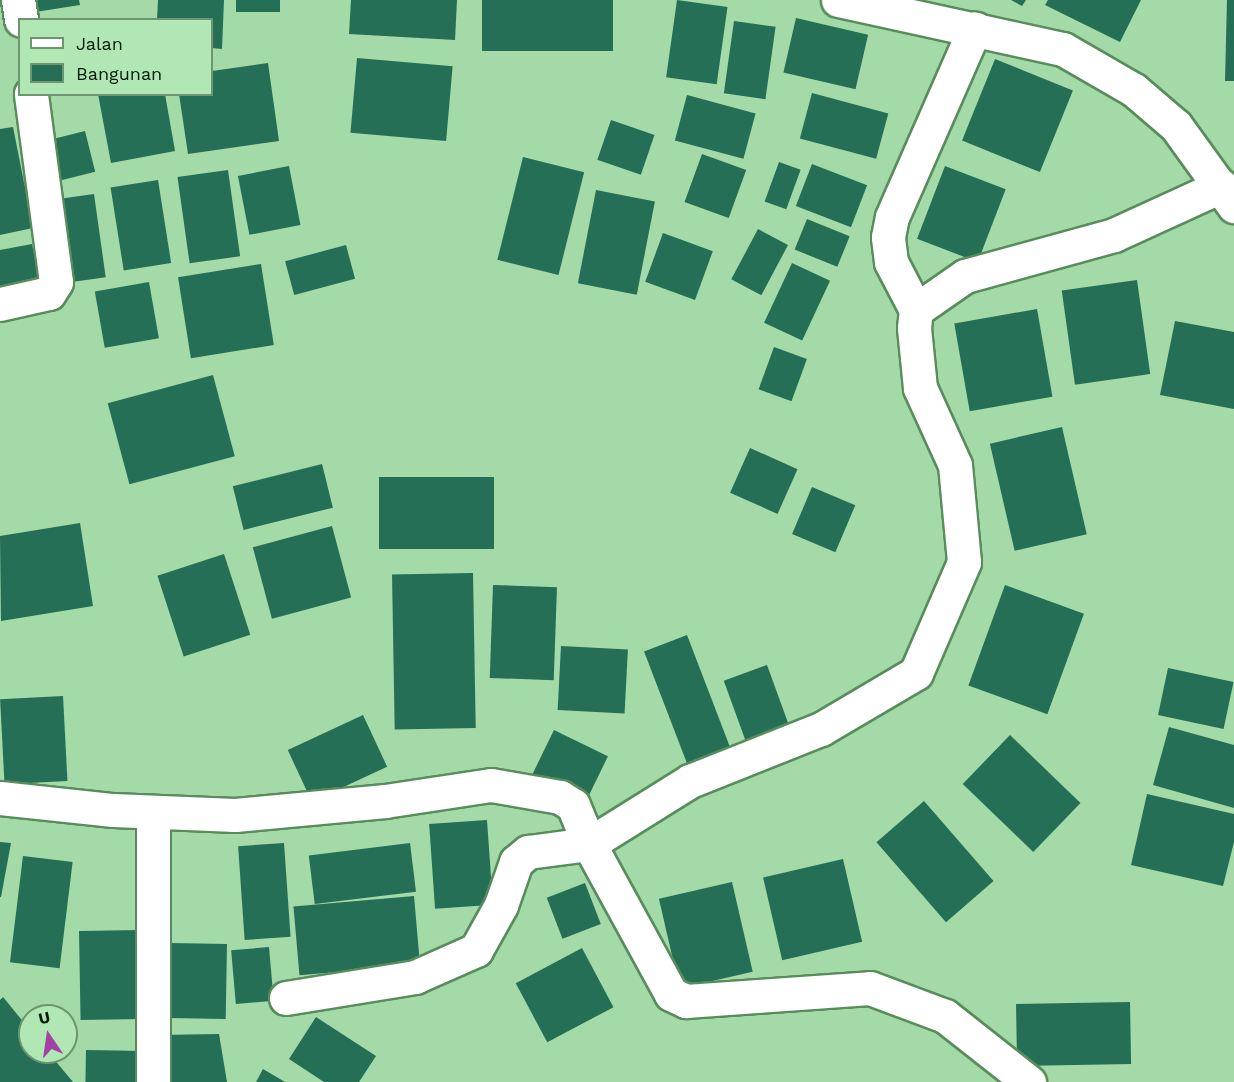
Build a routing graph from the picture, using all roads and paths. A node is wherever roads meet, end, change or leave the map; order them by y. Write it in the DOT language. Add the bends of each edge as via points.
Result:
graph roads {
  1 [pos="18,0"];
  2 [pos="848,1"];
  3 [pos="21,18"];
  4 [pos="975,28"];
  5 [pos="31,96"];
  6 [pos="1228,196"];
  7 [pos="0,304"];
  8 [pos="916,310"];
  9 [pos="0,798"];
  10 [pos="153,812"];
  11 [pos="589,844"];
  12 [pos="286,998"];
  13 [pos="153,1082"];
  14 [pos="1029,1082"];
  1 -- 3 [label="street"];
  2 -- 4 [label="street"];
  4 -- 6 [label="street" via="1063,49 1134,90 1176,126"];
  4 -- 8 [label="street" via="892,217 888,237 891,262"];
  5 -- 7 [label="street" via="56,282 49,293"];
  6 -- 8 [label="street" via="1114,235 965,276"];
  8 -- 11 [label="street" via="920,388 955,465 964,562 916,673 821,729 690,782"];
  9 -- 10 [label="street"];
  10 -- 11 [label="street" via="236,815 385,801 491,785 560,797 573,805"];
  10 -- 13 [label="street"];
  11 -- 12 [label="street" via="528,852 516,862 501,905 476,950 415,977"];
  11 -- 14 [label="street" via="671,994 687,1001 870,988 945,1016"];
}
